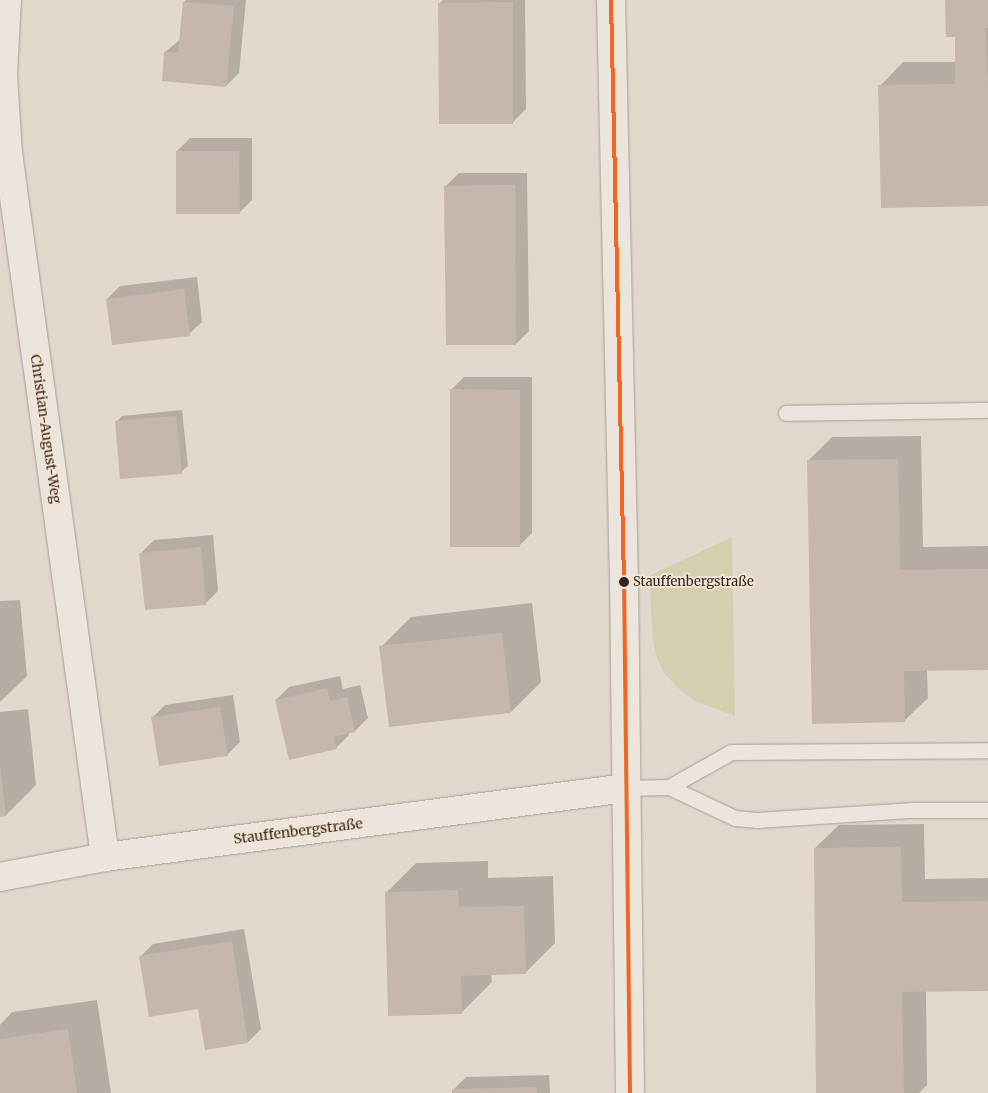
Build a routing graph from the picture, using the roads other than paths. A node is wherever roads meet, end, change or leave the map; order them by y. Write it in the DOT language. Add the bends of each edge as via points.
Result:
graph roads {
  1 [pos="7,0"];
  2 [pos="611,0"];
  3 [pos="988,410"];
  4 [pos="786,413"];
  5 [pos="988,750"];
  6 [pos="669,787"];
  7 [pos="626,788"];
  8 [pos="988,810"];
  9 [pos="105,857"];
  10 [pos="0,877"];
  11 [pos="630,1093"];
  1 -- 9 [label="street, Christian-August-Weg" via="3,75 8,153"];
  2 -- 7 [label="street"];
  3 -- 4 [label="lane"];
  5 -- 6 [label="lane" via="731,752"];
  6 -- 7 [label="lane"];
  6 -- 8 [label="lane" via="735,818 757,820 910,810"];
  7 -- 9 [label="street, Stauffenbergstraße"];
  7 -- 11 [label="street"];
  9 -- 10 [label="street, Stauffenbergstraße"];
}
